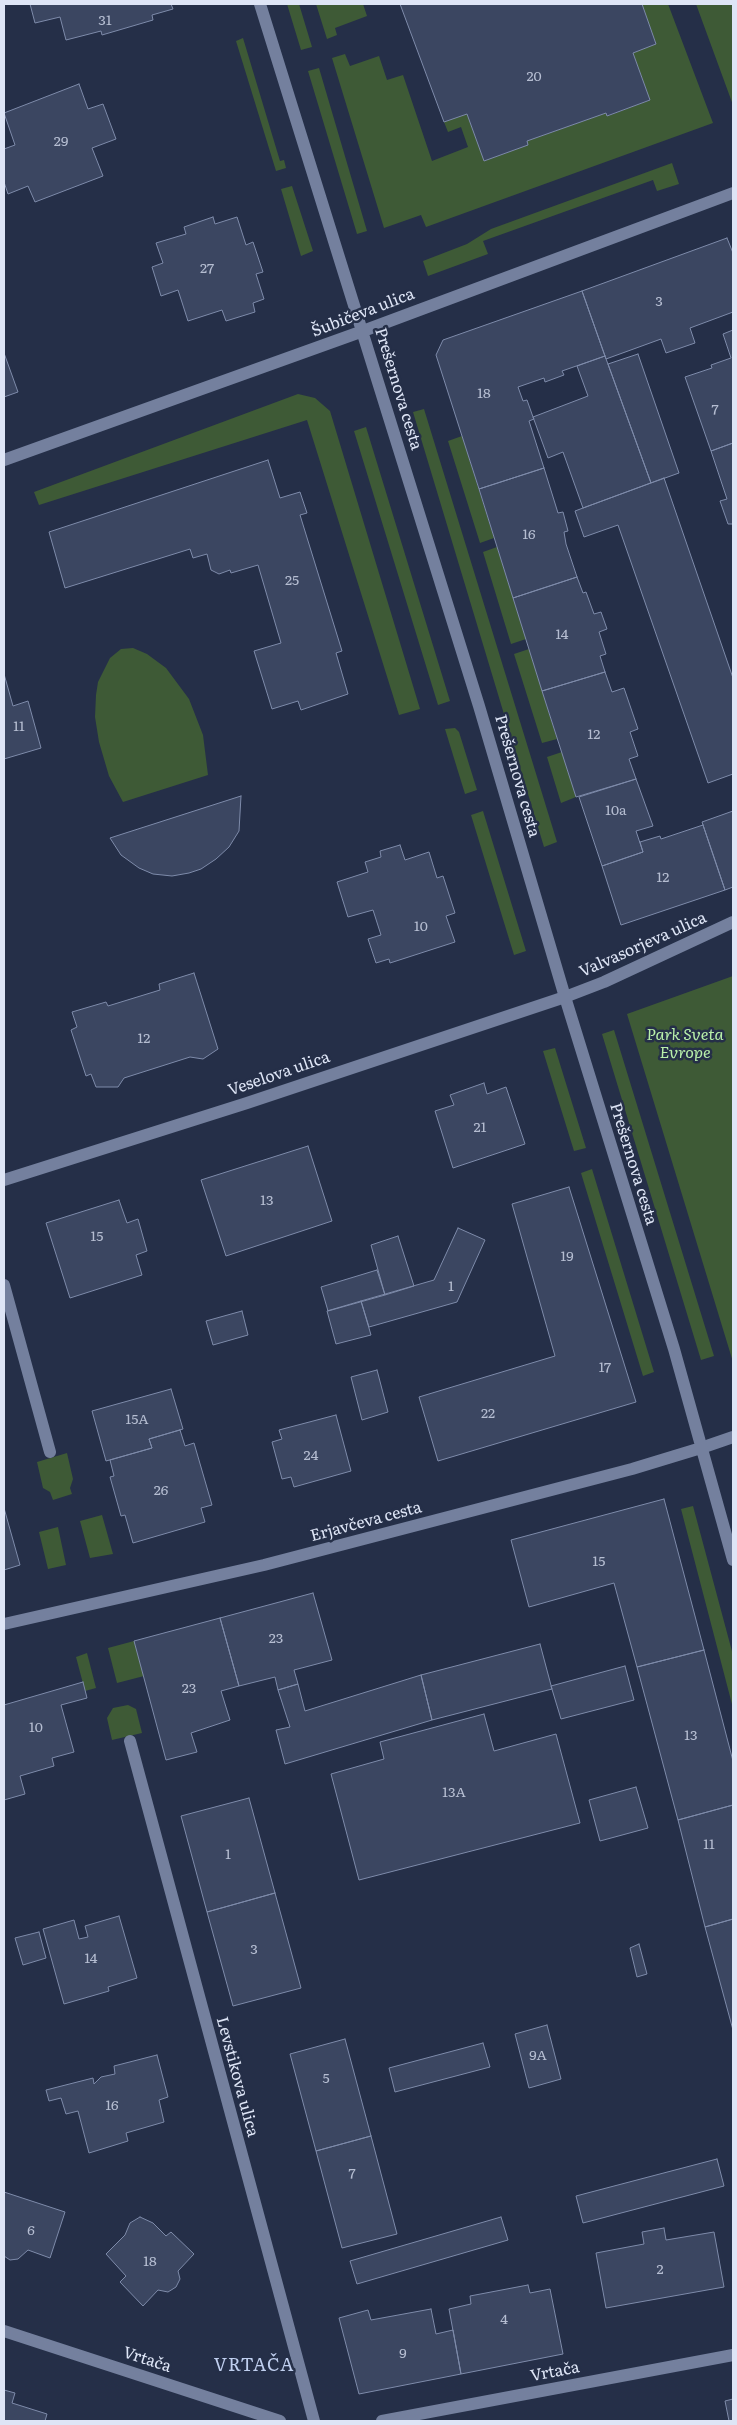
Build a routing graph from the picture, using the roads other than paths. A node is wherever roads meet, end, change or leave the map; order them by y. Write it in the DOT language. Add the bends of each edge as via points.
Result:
graph roads {
  1 [pos="260,4"];
  2 [pos="733,193"];
  3 [pos="363,332"];
  4 [pos="4,460"];
  5 [pos="733,922"];
  6 [pos="565,997"];
  7 [pos="4,1180"];
  8 [pos="4,1285"];
  9 [pos="733,1437"];
  10 [pos="701,1448"];
  11 [pos="50,1452"];
  12 [pos="733,1560"];
  13 [pos="4,1624"];
  14 [pos="130,1741"];
  15 [pos="4,2331"];
  16 [pos="733,2355"];
  17 [pos="280,2421"];
  18 [pos="314,2421"];
  19 [pos="382,2421"];
  1 -- 3 [label="street, Prešernova cesta"];
  2 -- 3 [label="street, Šubičeva ulica"];
  3 -- 4 [label="street, Šubičeva ulica"];
  3 -- 6 [label="street, Prešernova cesta" via="480,706"];
  5 -- 6 [label="street, Valvasorjeva ulica"];
  6 -- 7 [label="street, Veselova ulica"];
  6 -- 10 [label="street, Prešernova cesta" via="674,1349"];
  8 -- 11 [label="street"];
  9 -- 10 [label="street, Erjavčeva cesta"];
  10 -- 12 [label="street, Prešernova cesta"];
  10 -- 13 [label="street, Erjavčeva cesta" via="264,1565"];
  14 -- 18 [label="street, Levstikova ulica"];
  15 -- 17 [label="street, Vrtača"];
  16 -- 19 [label="street, Vrtača"];
}
